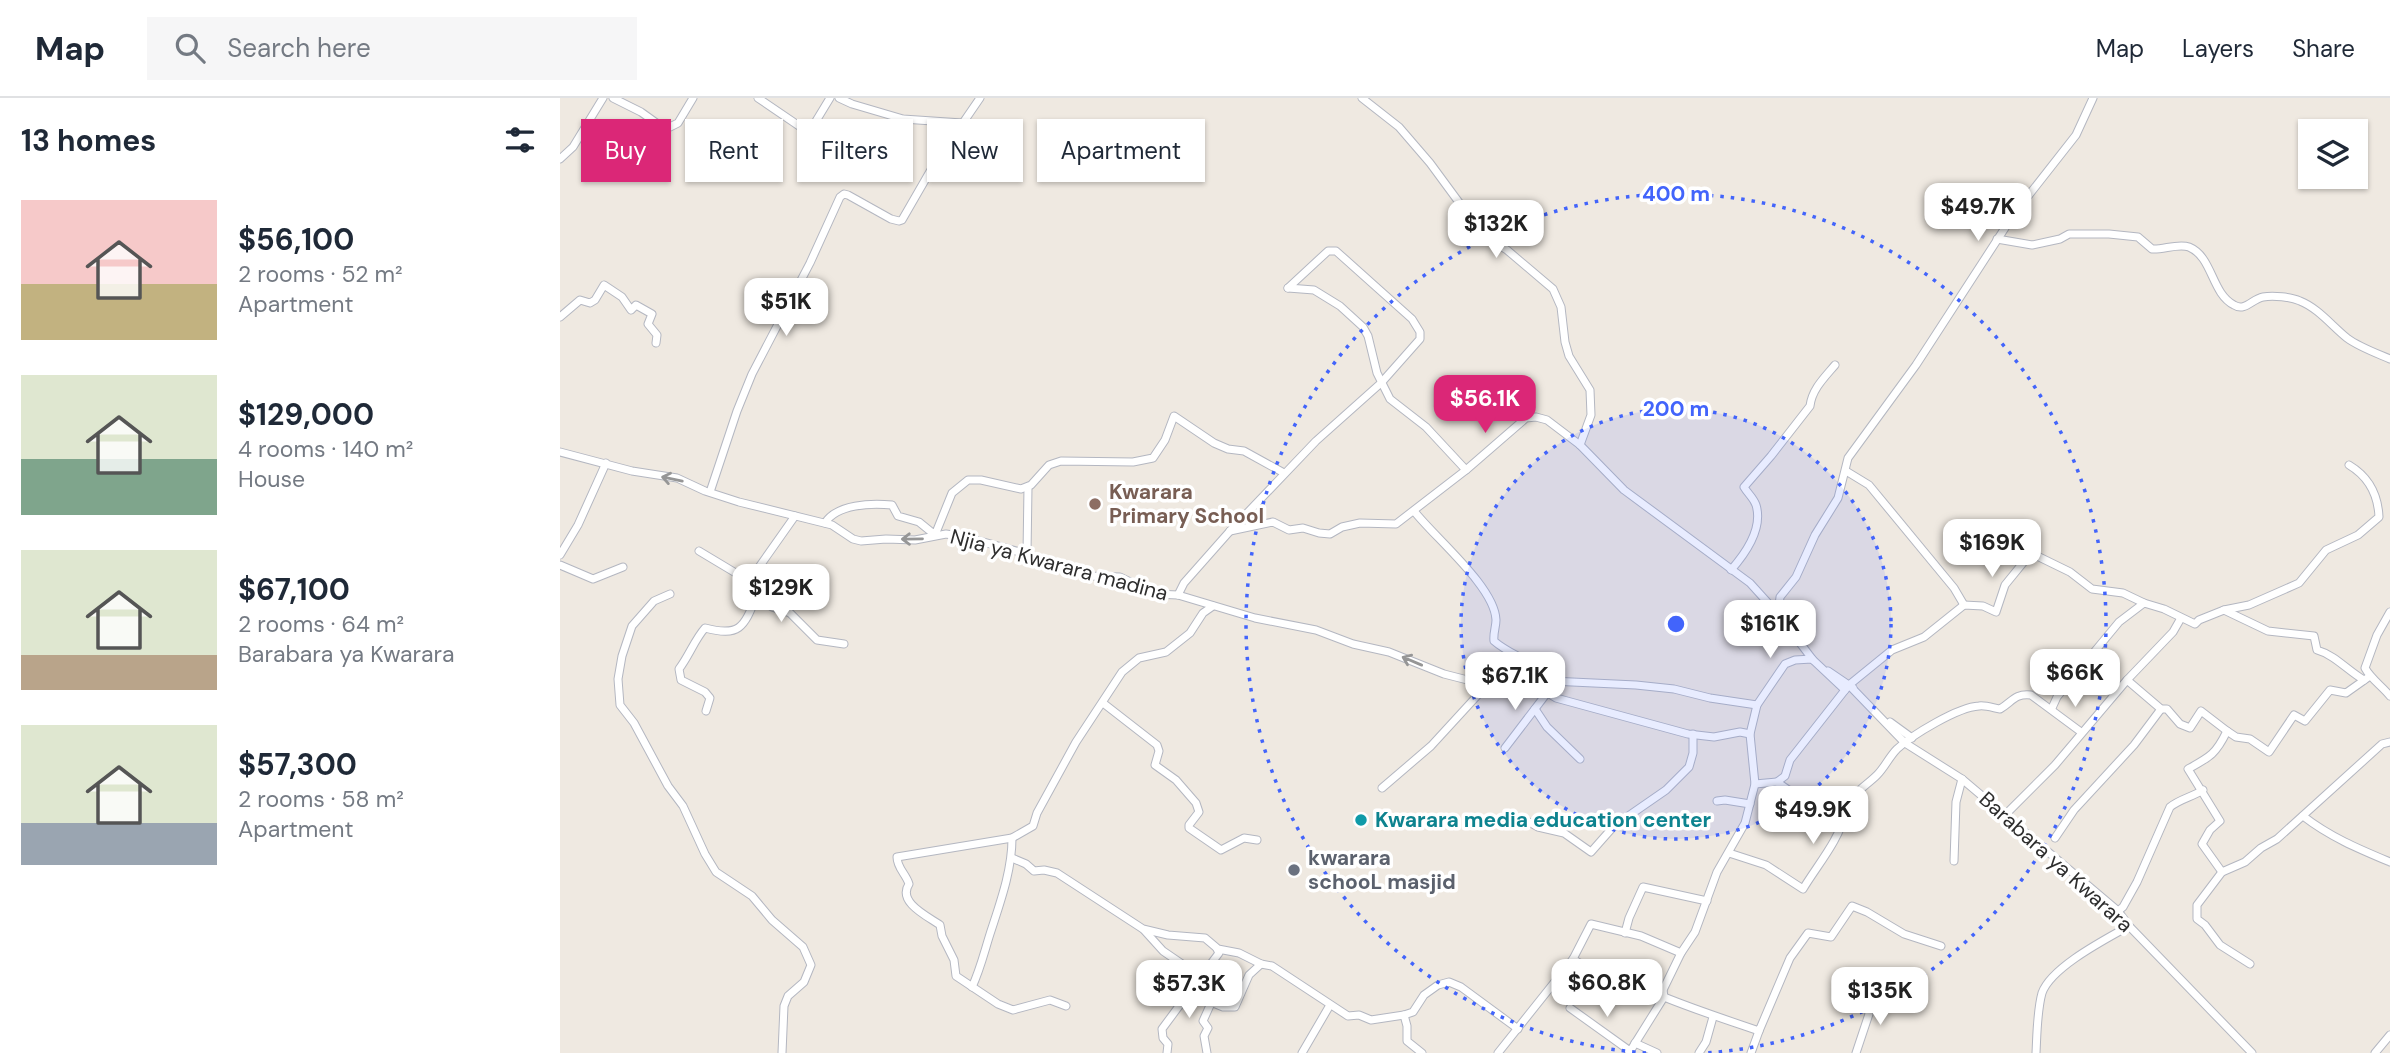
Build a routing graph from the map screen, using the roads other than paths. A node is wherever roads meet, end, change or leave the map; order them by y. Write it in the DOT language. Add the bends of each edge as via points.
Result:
graph roads {
  1 [pos="603,98"];
  2 [pos="613,98"];
  3 [pos="693,98"];
  4 [pos="758,98"];
  5 [pos="830,98"];
  6 [pos="839,98"];
  7 [pos="980,98"];
  8 [pos="1363,98"];
  9 [pos="2093,98"];
  10 [pos="965,119"];
  11 [pos="927,121"];
  12 [pos="560,159"];
  13 [pos="927,177"];
  14 [pos="1997,239"];
  15 [pos="560,317"];
  16 [pos="656,342"];
  17 [pos="2390,359"];
  18 [pos="1835,365"];
  19 [pos="1381,383"];
  20 [pos="1580,445"];
  21 [pos="560,452"];
  22 [pos="606,463"];
  23 [pos="2349,465"];
  24 [pos="1466,470"];
  25 [pos="1846,471"];
  26 [pos="1284,473"];
  27 [pos="1028,487"];
  28 [pos="710,492"];
  29 [pos="1414,511"];
  30 [pos="795,516"];
  31 [pos="825,523"];
  32 [pos="1230,531"];
  33 [pos="935,535"];
  34 [pos="699,551"];
  35 [pos="1027,554"];
  36 [pos="560,555"];
  37 [pos="560,565"];
  38 [pos="623,567"];
  39 [pos="1731,570"];
  40 [pos="752,577"];
  41 [pos="670,594"];
  42 [pos="1178,595"];
  43 [pos="756,597"];
  44 [pos="2144,603"];
  45 [pos="1964,605"];
  46 [pos="1213,606"];
  47 [pos="2224,610"];
  48 [pos="2390,612"];
  49 [pos="1778,614"];
  50 [pos="2181,618"];
  51 [pos="844,645"];
  52 [pos="1812,659"];
  53 [pos="2367,678"];
  54 [pos="2127,680"];
  55 [pos="1551,681"];
  56 [pos="1531,683"];
  57 [pos="1487,685"];
  58 [pos="1847,688"];
  59 [pos="1547,693"];
  60 [pos="2390,696"];
  61 [pos="1102,703"];
  62 [pos="1757,705"];
  63 [pos="2052,708"];
  64 [pos="1535,709"];
  65 [pos="2161,709"];
  66 [pos="706,711"];
  67 [pos="2227,731"];
  68 [pos="2081,732"];
  69 [pos="1693,734"];
  70 [pos="1750,734"];
  71 [pos="1909,740"];
  72 [pos="2390,742"];
  73 [pos="1505,748"];
  74 [pos="1580,759"];
  75 [pos="1962,779"];
  76 [pos="1777,782"];
  77 [pos="1755,784"];
  78 [pos="1382,788"];
  79 [pos="2203,790"];
  80 [pos="1717,801"];
  81 [pos="1750,804"];
  82 [pos="1846,811"];
  83 [pos="2005,815"];
  84 [pos="2303,816"];
  85 [pos="1529,822"];
  86 [pos="1012,838"];
  87 [pos="2055,838"];
  88 [pos="1257,840"];
  89 [pos="1728,853"];
  90 [pos="1012,858"];
  91 [pos="1954,861"];
  92 [pos="2390,862"];
  93 [pos="2222,872"];
  94 [pos="1707,901"];
  95 [pos="2118,911"];
  96 [pos="2129,926"];
  97 [pos="1143,929"];
  98 [pos="1625,933"];
  99 [pos="1941,946"];
  100 [pos="1217,948"];
  101 [pos="1681,953"];
  102 [pos="1573,959"];
  103 [pos="1261,964"];
  104 [pos="2250,964"];
  105 [pos="1199,979"];
  106 [pos="972,987"];
  107 [pos="1664,993"];
  108 [pos="1185,998"];
  109 [pos="1866,999"];
  110 [pos="1211,1002"];
  111 [pos="1330,1005"];
  112 [pos="1066,1006"];
  113 [pos="1570,1008"];
  114 [pos="1404,1015"];
  115 [pos="1713,1017"];
  116 [pos="1518,1029"];
  117 [pos="1759,1031"];
  118 [pos="2390,1035"];
  119 [pos="1635,1043"];
  120 [pos="1630,1052"];
  121 [pos="782,1053"];
  122 [pos="1167,1053"];
  123 [pos="1207,1053"];
  124 [pos="1302,1053"];
  125 [pos="1427,1053"];
  126 [pos="1497,1053"];
  127 [pos="1657,1053"];
  128 [pos="1699,1053"];
  129 [pos="1751,1053"];
  130 [pos="1856,1053"];
  131 [pos="2036,1053"];
  132 [pos="2252,1053"];
  133 [pos="2375,1053"];
  1 -- 12 [label="street" via="573,147"];
  2 -- 3 [label="street" via="668,128 678,123"];
  4 -- 5 [label="street" via="805,130 813,126"];
  6 -- 11 [label="street" via="904,119"];
  7 -- 10 [label="street"];
  8 -- 20 [label="street" via="1399,127 1483,235 1553,289 1561,307 1569,356 1590,390 1591,415"];
  9 -- 14 [label="street" via="2076,135"];
  13 -- 28 [label="street" via="899,221 848,195 840,197 752,374"];
  14 -- 17 [label="street" via="2032,245 2069,234 2109,234 2138,237 2152,249 2189,247 2200,255 2219,292 2231,304 2239,308 2263,297 2299,300 2348,339"];
  14 -- 25 [label="street" via="1916,365 1848,458"];
  15 -- 16 [label="street" via="580,300 595,300 604,285 631,310 636,305 652,314 648,324 657,335"];
  18 -- 39 [label="street" via="1818,385 1810,406 1744,487 1756,504 1759,519 1751,542"];
  19 -- 19 [label="street" via="1420,339 1420,332 1412,319 1336,251 1328,251 1288,288 1314,290 1363,327"];
  19 -- 24 [label="street" via="1390,399 1426,427"];
  19 -- 26 [label="street"];
  20 -- 24 [label="street, Barabara ya Kwarara" via="1547,420 1526,418"];
  20 -- 39 [label="street, Barabara ya Kwarara" via="1624,490"];
  21 -- 22 [label="street, Njia ya Kwarara madina"];
  28 -- 22 [label="street, Njia ya Kwarara madina, one-way" via="677,478"];
  22 -- 36 [label="street"];
  23 -- 47 [label="street" via="2360,471 2376,493 2379,517 2370,528 2326,550 2299,583 2249,605"];
  24 -- 29 [label="street, Barabara ya Kwarara"];
  25 -- 45 [label="street" via="1869,485"];
  25 -- 49 [label="street" via="1838,498 1796,577 1780,597"];
  26 -- 27 [label="street" via="1244,451 1214,443 1174,416 1153,458 1061,461 1049,465"];
  26 -- 32 [label="street"];
  27 -- 33 [label="street" via="968,480 952,493"];
  27 -- 35 [label="street"];
  28 -- 30 [label="street, Njia ya Kwarara madina"];
  29 -- 32 [label="street, Barabara ya Kwarara" via="1396,524 1360,523 1330,534 1289,530 1273,522"];
  29 -- 55 [label="street" via="1485,592 1496,620 1494,641"];
  30 -- 31 [label="street, Njia ya Kwarara madina"];
  30 -- 40 [label="street"];
  33 -- 31 [label="street, Njia ya Kwarara madina, one-way" via="861,541"];
  31 -- 33 [label="street" via="836,512 892,505 898,516 919,522"];
  32 -- 42 [label="street"];
  33 -- 35 [label="street, Njia ya Kwarara madina" via="965,537"];
  34 -- 40 [label="street"];
  35 -- 42 [label="street, Njia ya Kwarara madina" via="1089,576 1120,577 1154,594"];
  37 -- 38 [label="street" via="593,579"];
  39 -- 49 [label="street, Barabara ya Kwarara"];
  40 -- 43 [label="street" via="750,589"];
  41 -- 121 [label="street" via="654,601 632,626 618,679 620,705 683,806 716,872 752,896 803,947 811,965 804,982 788,996"];
  42 -- 46 [label="street, Njia ya Kwarara madina"];
  43 -- 51 [label="street" via="790,613 817,640"];
  43 -- 66 [label="street" via="738,630 705,628 679,669 681,680 710,698"];
  44 -- 45 [label="street" via="2123,593 2092,589 2031,552 2004,586 1996,612"];
  44 -- 50 [label="street"];
  44 -- 63 [label="street" via="2119,622"];
  45 -- 58 [label="street" via="1924,637 1892,650"];
  57 -- 46 [label="street, Njia ya Kwarara madina, one-way" via="1302,626"];
  46 -- 61 [label="street" via="1190,634 1166,652 1130,664"];
  47 -- 50 [label="street" via="2195,624"];
  47 -- 53 [label="street" via="2268,631 2314,636 2317,650"];
  48 -- 53 [label="street" via="2376,635 2365,668"];
  49 -- 52 [label="street, Barabara ya Kwarara"];
  50 -- 54 [label="street"];
  52 -- 58 [label="street, Barabara ya Kwarara"];
  52 -- 62 [label="street" via="1785,664"];
  53 -- 60 [label="street" via="2382,685"];
  53 -- 67 [label="street" via="2346,693 2330,690 2305,721 2294,715 2269,752"];
  54 -- 65 [label="street"];
  54 -- 68 [label="street"];
  55 -- 56 [label="street"];
  55 -- 59 [label="street"];
  55 -- 62 [label="street" via="1674,689"];
  56 -- 57 [label="street"];
  56 -- 59 [label="street"];
  57 -- 78 [label="street" via="1431,746"];
  58 -- 71 [label="street, Barabara ya Kwarara"];
  58 -- 76 [label="street" via="1790,760 1786,776"];
  59 -- 64 [label="street"];
  59 -- 69 [label="street"];
  61 -- 86 [label="street" via="1033,825"];
  61 -- 88 [label="street" via="1157,745 1155,765 1169,773 1196,803 1199,812 1189,828 1220,850 1244,838"];
  62 -- 70 [label="street"];
  63 -- 68 [label="street"];
  63 -- 71 [label="street" via="2021,694 2000,709 1978,706 1955,714"];
  64 -- 73 [label="street"];
  64 -- 74 [label="street"];
  65 -- 67 [label="street" via="2190,728 2201,711"];
  65 -- 87 [label="street"];
  67 -- 79 [label="street" via="2218,750 2189,769"];
  68 -- 83 [label="street"];
  69 -- 70 [label="street"];
  69 -- 85 [label="street" via="1689,767 1666,790 1614,826 1591,852 1564,833"];
  70 -- 77 [label="street"];
  71 -- 75 [label="street, Barabara ya Kwarara"];
  71 -- 82 [label="street" via="1860,788"];
  72 -- 84 [label="street" via="2382,744"];
  75 -- 83 [label="street, Barabara ya Kwarara"];
  75 -- 91 [label="street" via="1956,802"];
  76 -- 77 [label="street"];
  76 -- 82 [label="street" via="1837,814"];
  77 -- 81 [label="street"];
  79 -- 93 [label="street" via="2220,821 2202,844"];
  79 -- 95 [label="street" via="2171,807 2137,883"];
  80 -- 81 [label="street"];
  81 -- 89 [label="street"];
  82 -- 89 [label="street" via="1833,844 1803,889 1766,865"];
  83 -- 95 [label="street, Barabara ya Kwarara"];
  84 -- 92 [label="street" via="2347,844"];
  84 -- 93 [label="street" via="2245,862"];
  86 -- 90 [label="street"];
  86 -- 106 [label="street" via="897,857 909,884 904,891 908,900 940,925 956,976"];
  89 -- 94 [label="street"];
  90 -- 97 [label="street" via="1034,872 1058,873"];
  90 -- 106 [label="street"];
  93 -- 104 [label="street" via="2197,905 2197,919 2220,945"];
  94 -- 98 [label="street" via="1643,887"];
  94 -- 101 [label="street"];
  95 -- 96 [label="street, Barabara ya Kwarara"];
  96 -- 131 [label="street" via="2095,944 2048,981 2042,993"];
  96 -- 132 [label="street, Barabara ya Kwarara"];
  97 -- 100 [label="street" via="1205,938"];
  97 -- 108 [label="street" via="1182,964 1178,983"];
  98 -- 101 [label="street"];
  98 -- 102 [label="street" via="1591,925"];
  99 -- 117 [label="street" via="1904,934 1852,906 1831,937 1808,933 1795,949"];
  100 -- 103 [label="street"];
  100 -- 105 [label="street" via="1219,953"];
  101 -- 107 [label="street"];
  102 -- 107 [label="street" via="1605,979"];
  102 -- 116 [label="street"];
  103 -- 110 [label="street" via="1250,975 1235,1007"];
  103 -- 111 [label="street" via="1272,966"];
  105 -- 108 [label="street"];
  105 -- 110 [label="street" via="1216,992"];
  106 -- 112 [label="street" via="1013,1010 1050,1000"];
  107 -- 115 [label="street"];
  107 -- 119 [label="street"];
  108 -- 122 [label="street" via="1162,1030"];
  109 -- 130 [label="street" via="1869,1014"];
  110 -- 123 [label="street" via="1203,1021 1208,1028 1204,1036"];
  111 -- 114 [label="street" via="1348,1016 1371,1020"];
  111 -- 124 [label="street"];
  113 -- 120 [label="street"];
  114 -- 116 [label="street" via="1413,1012 1424,995 1449,982"];
  114 -- 125 [label="street" via="1407,1041"];
  115 -- 117 [label="street"];
  115 -- 128 [label="street"];
  116 -- 126 [label="street"];
  117 -- 129 [label="street"];
  118 -- 133 [label="street"];
  119 -- 120 [label="street"];
  119 -- 127 [label="street"];
}
